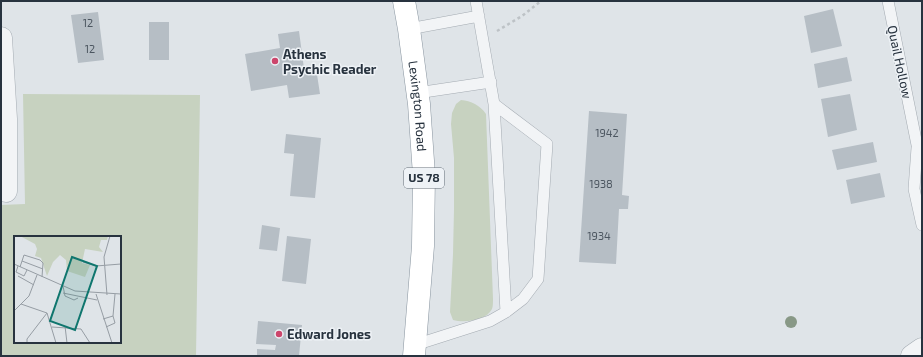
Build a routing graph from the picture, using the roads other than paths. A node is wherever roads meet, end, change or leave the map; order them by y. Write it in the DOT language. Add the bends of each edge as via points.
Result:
graph roads {
  1 [pos="404,1"];
  2 [pos="476,1"];
  3 [pos="888,1"];
  4 [pos="479,16"];
  5 [pos="409,29"];
  6 [pos="1,38"];
  7 [pos="491,82"];
  8 [pos="417,93"];
  9 [pos="494,104"];
  10 [pos="920,145"];
  11 [pos="922,157"];
  12 [pos="6,191"];
  13 [pos="920,212"];
  14 [pos="922,225"];
  15 [pos="506,312"];
  16 [pos="415,350"];
  17 [pos="922,350"];
  18 [pos="912,356"];
  1 -- 5 [label="highway, Lexington Road / US 78"];
  2 -- 4 [label="lane"];
  3 -- 10 [label="lane, Quail Hollow"];
  4 -- 5 [label="lane"];
  4 -- 7 [label="lane"];
  5 -- 8 [label="highway, Lexington Road / US 78"];
  6 -- 12 [label="street" via="6,119"];
  7 -- 8 [label="lane"];
  7 -- 9 [label="lane"];
  8 -- 16 [label="highway, Lexington Road / US 78" via="424,175"];
  9 -- 15 [label="lane"];
  9 -- 15 [label="lane" via="547,144 538,280 523,299"];
  10 -- 11 [label="lane, Quail Hollow"];
  10 -- 13 [label="lane, Quail Hollow" via="914,189"];
  13 -- 14 [label="lane, Quail Hollow"];
  15 -- 16 [label="lane" via="490,321"];
  17 -- 18 [label="street"];
}
